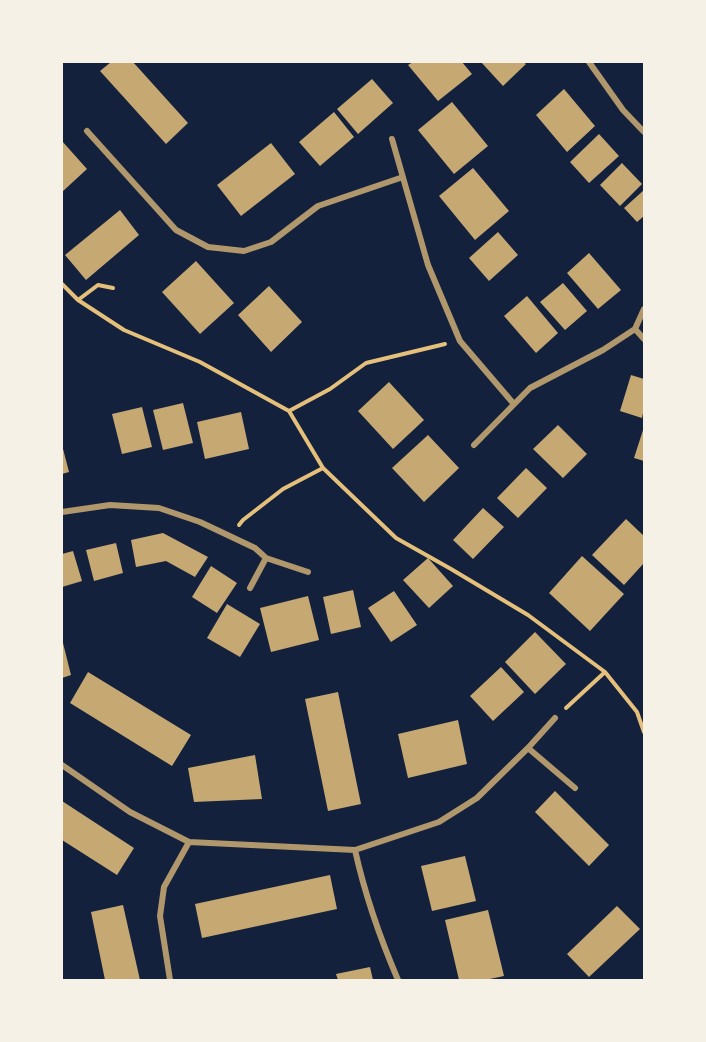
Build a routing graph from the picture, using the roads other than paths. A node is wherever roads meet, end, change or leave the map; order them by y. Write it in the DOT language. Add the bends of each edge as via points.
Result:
graph roads {
  1 [pos="589,62"];
  2 [pos="87,131"];
  3 [pos="645,132"];
  4 [pos="392,139"];
  5 [pos="403,177"];
  6 [pos="645,309"];
  7 [pos="635,329"];
  8 [pos="645,339"];
  9 [pos="513,403"];
  10 [pos="474,445"];
  11 [pos="62,512"];
  12 [pos="266,558"];
  13 [pos="308,572"];
  14 [pos="250,588"];
  15 [pos="555,718"];
  16 [pos="528,748"];
  17 [pos="62,765"];
  18 [pos="575,788"];
  19 [pos="189,842"];
  20 [pos="355,850"];
  21 [pos="170,981"];
  22 [pos="398,981"];
  1 -- 3 [label="street" via="623,111"];
  2 -- 5 [label="street" via="176,230 208,247 244,251 271,242 318,206"];
  4 -- 5 [label="street"];
  5 -- 9 [label="street" via="428,265 460,341"];
  6 -- 7 [label="street"];
  7 -- 8 [label="street"];
  7 -- 9 [label="street" via="530,388"];
  9 -- 10 [label="street"];
  11 -- 12 [label="street" via="110,505 159,508 230,536"];
  12 -- 13 [label="street"];
  12 -- 14 [label="street"];
  15 -- 16 [label="street"];
  16 -- 18 [label="street"];
  16 -- 20 [label="street" via="477,798 439,822"];
  17 -- 19 [label="street" via="130,812"];
  19 -- 20 [label="street"];
  19 -- 21 [label="street" via="164,887 160,915"];
  20 -- 22 [label="street" via="363,887"];
}
